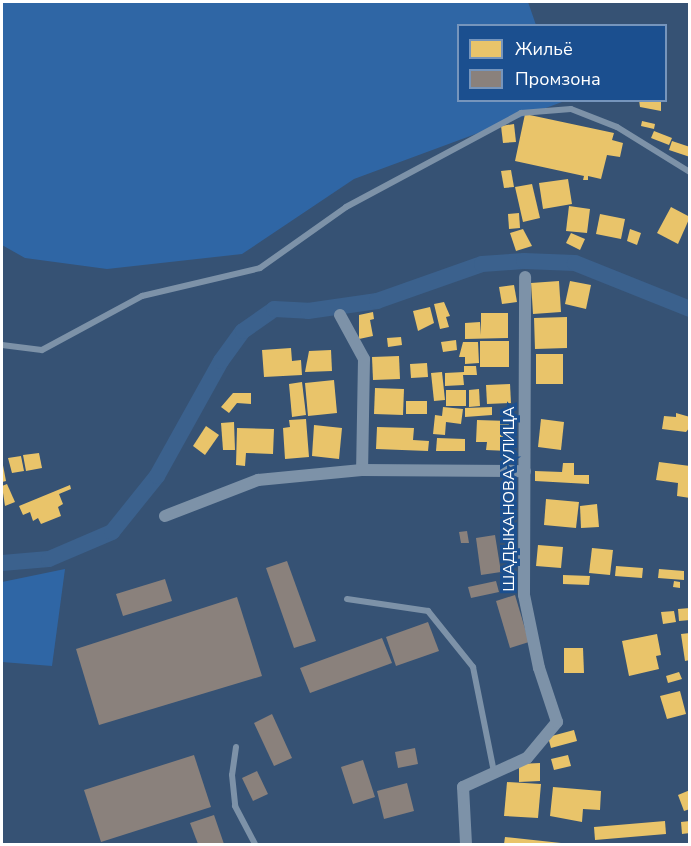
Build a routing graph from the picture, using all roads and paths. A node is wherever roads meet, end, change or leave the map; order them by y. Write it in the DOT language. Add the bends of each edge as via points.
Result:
graph roads {
  1 [pos="690,172"];
  2 [pos="525,277"];
  3 [pos="340,315"];
  4 [pos="2,345"];
  5 [pos="362,470"];
  6 [pos="525,471"];
  7 [pos="165,516"];
  8 [pos="347,599"];
  9 [pos="236,747"];
  10 [pos="495,773"];
  11 [pos="255,844"];
  12 [pos="466,844"];
  1 -- 4 [label="lane" via="617,128 571,109 521,114 346,207 260,268 141,296 42,350"];
  2 -- 6 [label="street, ШАДЫКАНОВА УЛИЦА"];
  3 -- 5 [label="street" via="364,359"];
  5 -- 6 [label="street"];
  5 -- 7 [label="street" via="258,480"];
  6 -- 10 [label="street, ШАДЫКАНОВА УЛИЦА" via="524,595 557,722 527,758"];
  8 -- 10 [label="lane" via="428,611 473,667"];
  9 -- 11 [label="lane" via="232,775 235,806"];
  10 -- 12 [label="street, ШАДЫКАНОВА УЛИЦА" via="463,787"];
}
